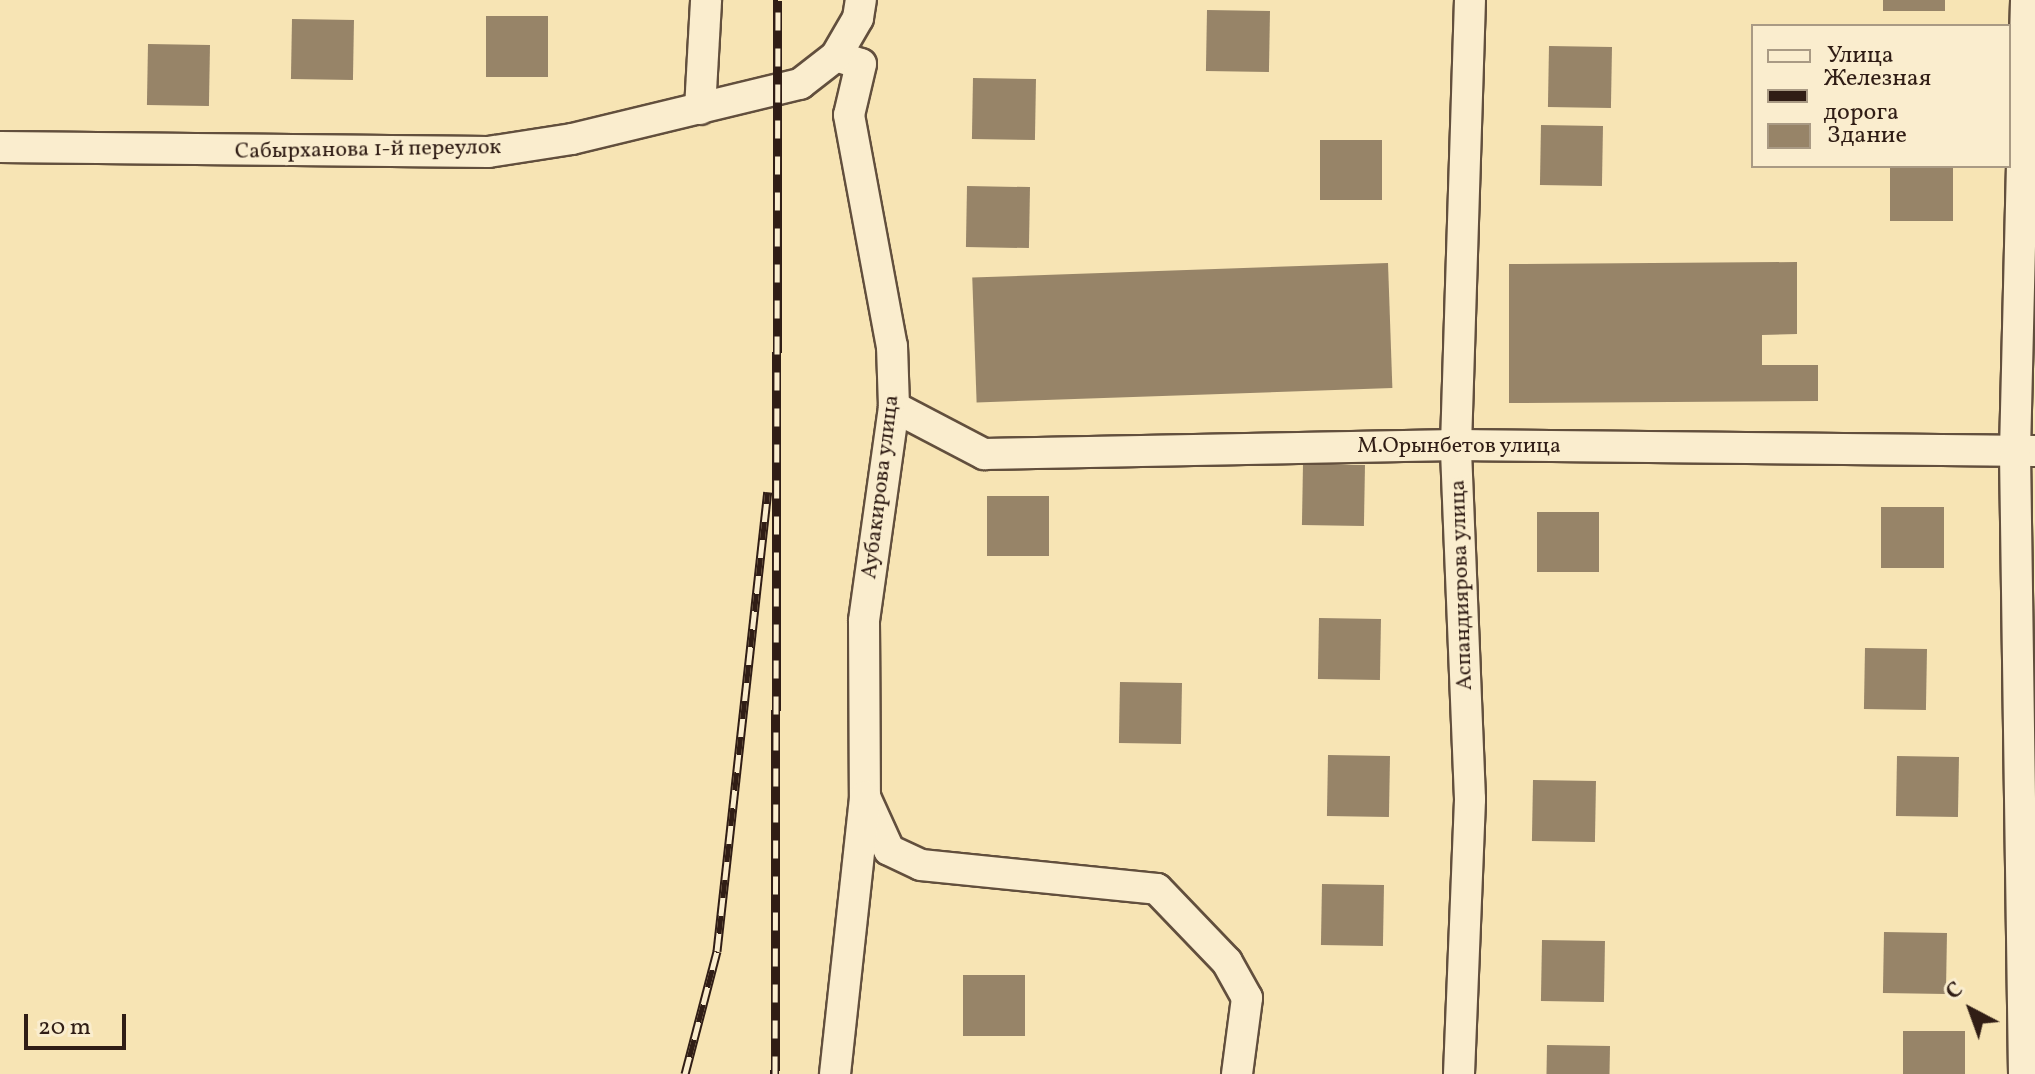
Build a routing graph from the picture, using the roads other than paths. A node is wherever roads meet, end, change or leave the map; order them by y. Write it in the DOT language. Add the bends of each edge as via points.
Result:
graph roads {
  1 [pos="706,0"];
  2 [pos="861,0"];
  3 [pos="1470,0"];
  4 [pos="2026,0"];
  5 [pos="836,56"];
  6 [pos="700,109"];
  7 [pos="0,147"];
  8 [pos="894,407"];
  9 [pos="1456,445"];
  10 [pos="2025,451"];
  11 [pos="865,797"];
  12 [pos="1246,1073"];
  13 [pos="835,1074"];
  14 [pos="1459,1074"];
  15 [pos="2024,1074"];
  1 -- 6 [label="street"];
  2 -- 5 [label="street" via="858,18"];
  3 -- 9 [label="street, Аспандиярова улица"];
  4 -- 10 [label="street"];
  5 -- 6 [label="street, Сабырханова 1-й переулок" via="800,84"];
  5 -- 8 [label="street, Аубакирова улица" via="861,64 849,115 892,346"];
  6 -- 7 [label="street, Сабырханова 1-й переулок" via="639,126 488,152"];
  8 -- 9 [label="street, М.Орынбетов улица" via="984,454"];
  8 -- 11 [label="street, Аубакирова улица" via="864,621"];
  9 -- 10 [label="street, М.Орынбетов улица"];
  9 -- 14 [label="street, Аспандиярова улица" via="1470,799"];
  10 -- 15 [label="street"];
  11 -- 12 [label="street, Аубакирова улица" via="889,850 921,865 1157,889 1227,962 1247,998"];
  11 -- 13 [label="street, Аубакирова улица"];
}
